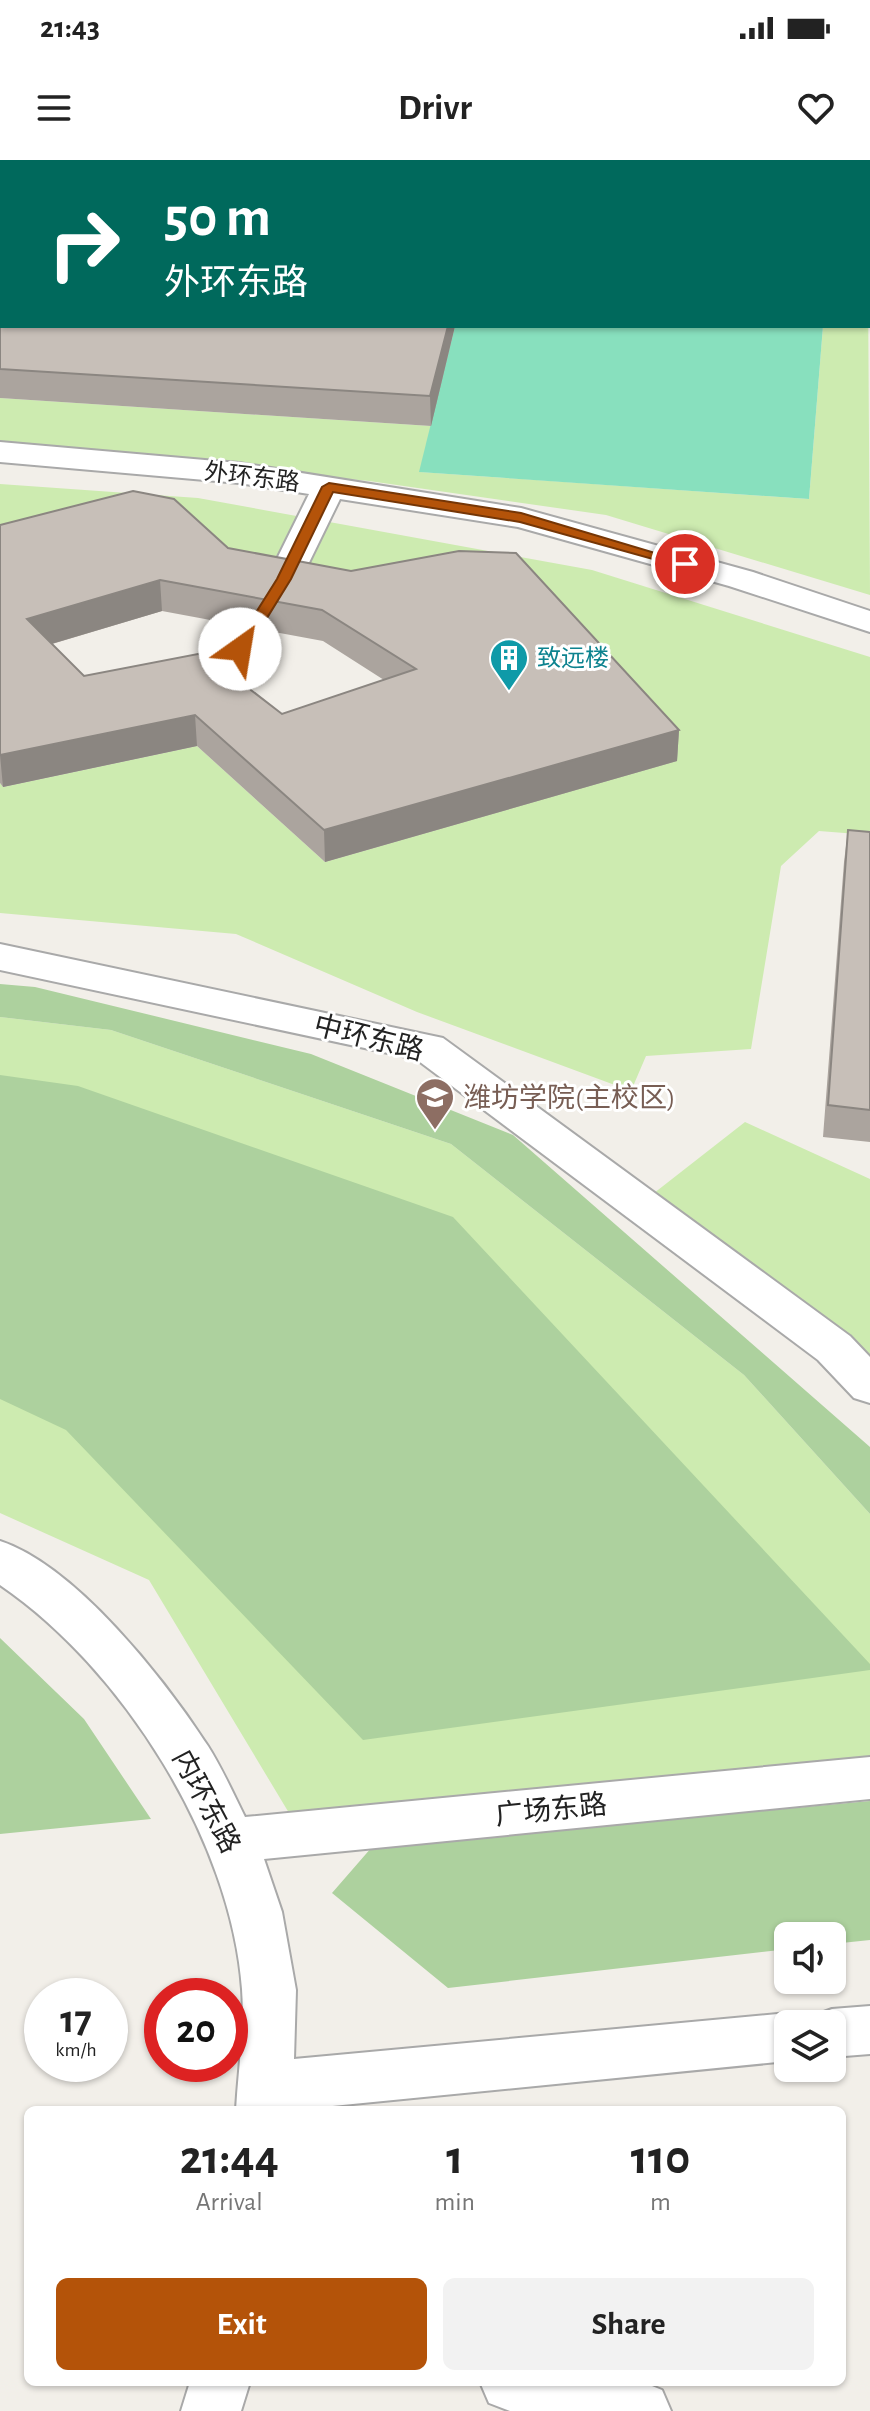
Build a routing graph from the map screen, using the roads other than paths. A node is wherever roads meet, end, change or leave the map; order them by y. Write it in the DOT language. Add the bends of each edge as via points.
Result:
graph roads {
  1 [pos="0,452"];
  2 [pos="329,487"];
  3 [pos="870,622"];
  4 [pos="240,649"];
  5 [pos="0,957"];
  6 [pos="870,1386"];
  7 [pos="0,1560"];
  8 [pos="870,1778"];
  9 [pos="231,1840"];
  10 [pos="870,2030"];
  11 [pos="846,2032"];
  12 [pos="774,2039"];
  13 [pos="266,2099"];
  14 [pos="219,2386"];
  15 [pos="528,2386"];
  16 [pos="211,2411"];
  17 [pos="641,2411"];
  1 -- 2 [label="street, 外环东路" via="239,473"];
  2 -- 3 [label="street, 外环东路" via="521,518 741,579"];
  2 -- 4 [label="street" via="284,579"];
  5 -- 6 [label="street, 中环东路" via="429,1048 834,1348"];
  7 -- 9 [label="street, 内环东路" via="46,1591 126,1672 191,1762"];
  8 -- 9 [label="street, 广场东路"];
  9 -- 13 [label="street, 内环东路" via="256,1912 269,1990"];
  10 -- 11 [label="street"];
  12 -- 13 [label="street"];
  14 -- 16 [label="street"];
  15 -- 17 [label="street"];
}
